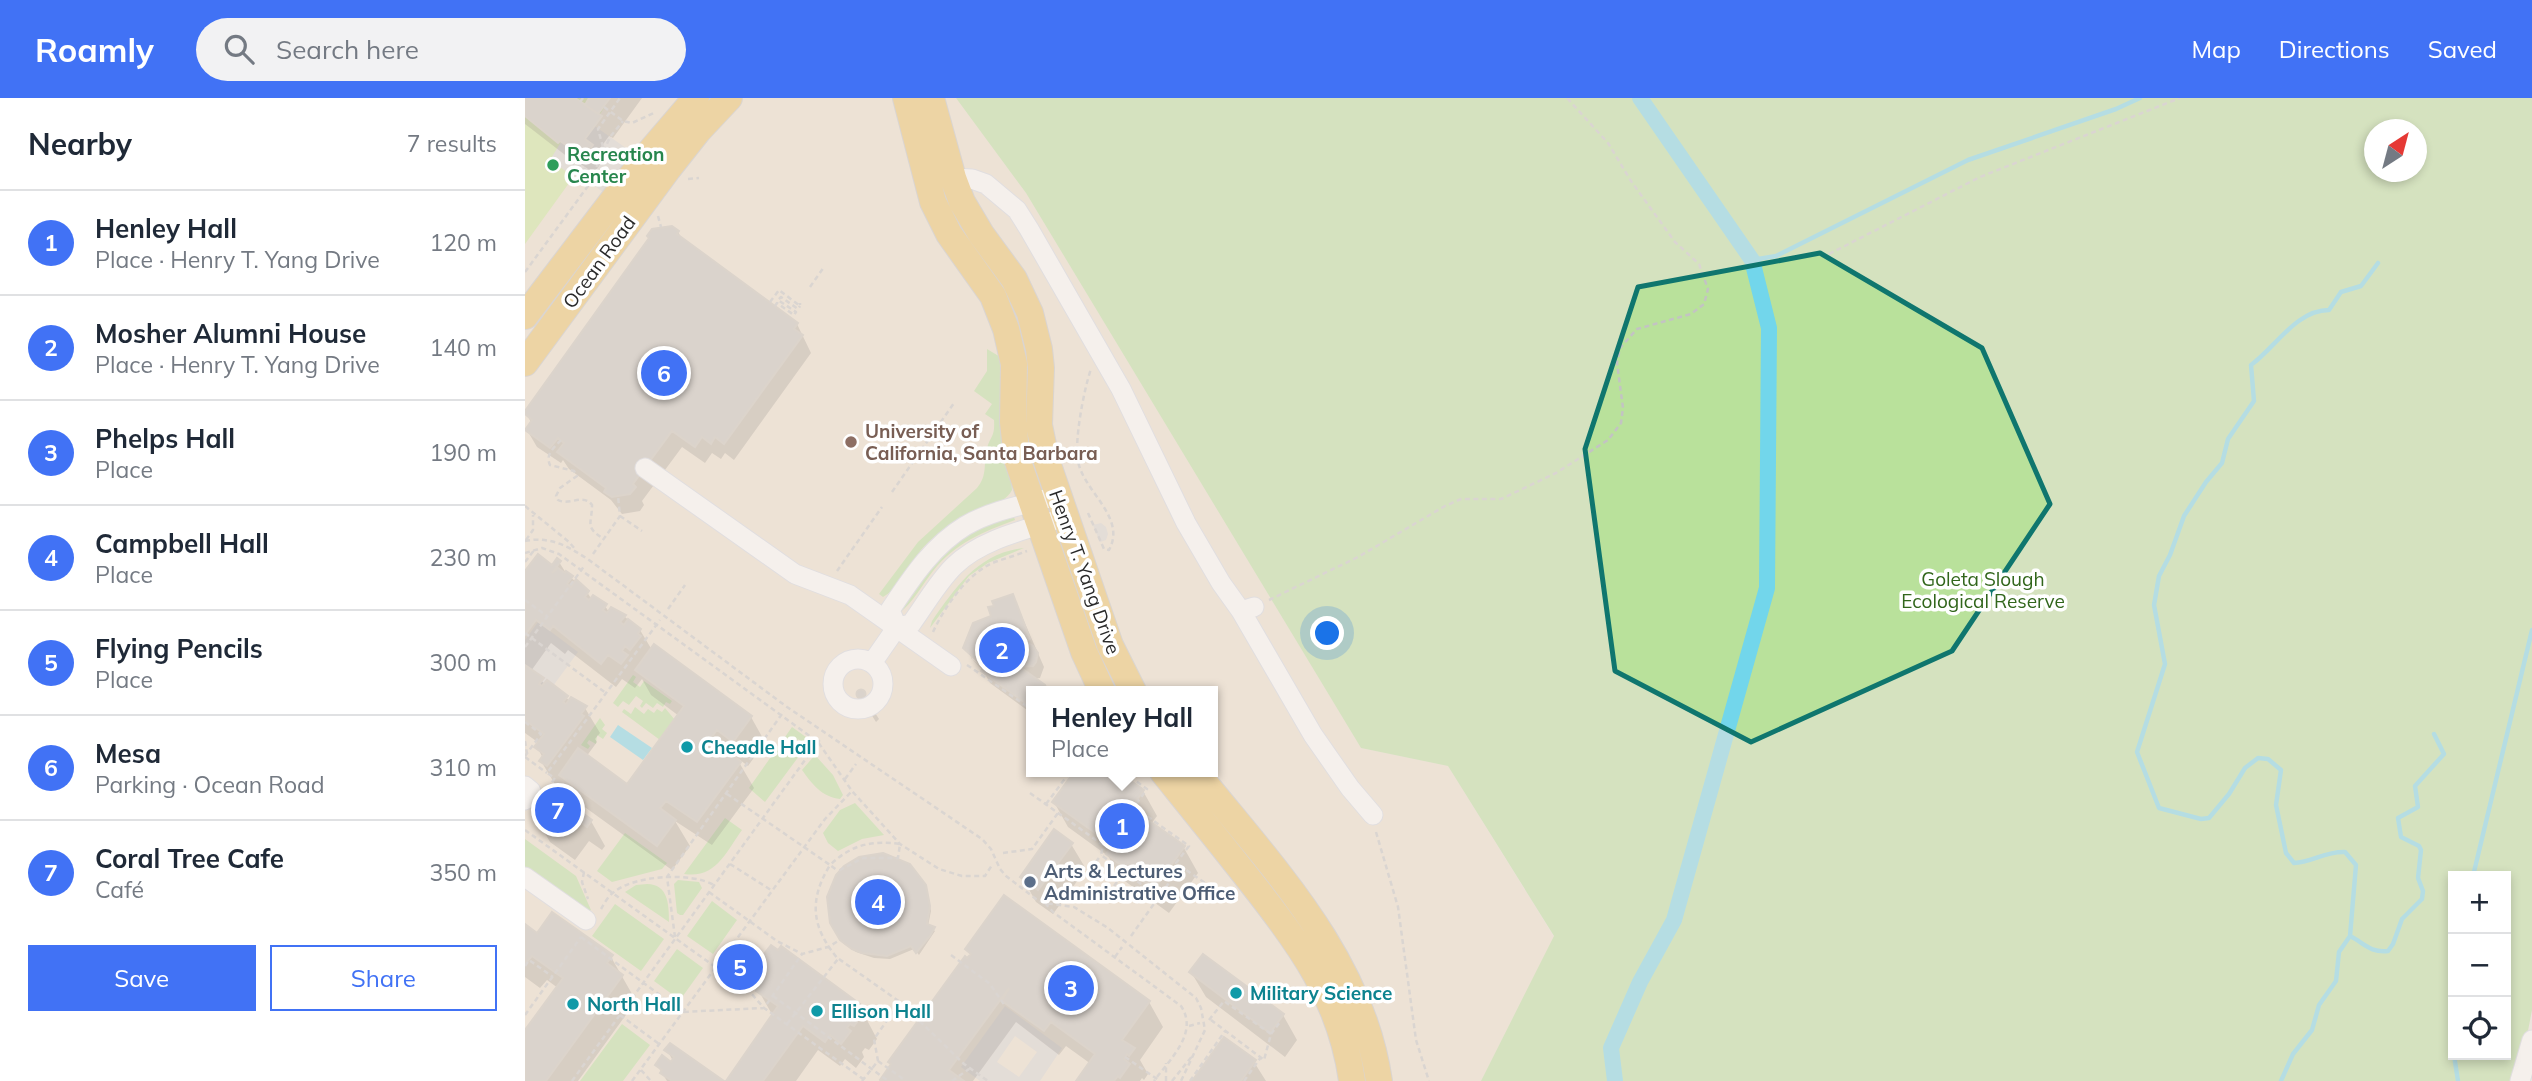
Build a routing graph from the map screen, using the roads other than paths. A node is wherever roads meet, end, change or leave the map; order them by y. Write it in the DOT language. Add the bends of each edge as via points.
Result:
graph roads {
  1 [pos="696,98"];
  2 [pos="729,98"];
  3 [pos="906,98"];
  4 [pos="931,98"];
  5 [pos="658,177"];
  6 [pos="953,178"];
  7 [pos="525,316"];
  8 [pos="525,363"];
  9 [pos="645,468"];
  10 [pos="1045,518"];
  11 [pos="897,627"];
  12 [pos="872,663"];
  13 [pos="956,663"];
  14 [pos="1100,686"];
  15 [pos="1130,686"];
  16 [pos="1167,777"];
  17 [pos="1200,777"];
  18 [pos="525,786"];
  19 [pos="525,800"];
  20 [pos="1373,815"];
  21 [pos="525,877"];
  22 [pos="589,921"];
  23 [pos="2532,1040"];
  24 [pos="1352,1081"];
  25 [pos="1379,1081"];
  26 [pos="2519,1081"];
  1 -- 5 [label="main road, Ocean Road"];
  2 -- 5 [label="main road, Ocean Road"];
  3 -- 10 [label="main road, Henry T. Yang Drive" via="933,201 949,234 993,296 1006,329 1013,364 1017,458"];
  4 -- 6 [label="main road, Henry T. Yang Drive"];
  5 -- 7 [label="main road, Ocean Road"];
  5 -- 8 [label="main road, Ocean Road"];
  6 -- 10 [label="main road, Henry T. Yang Drive" via="971,218 1014,279 1035,331 1041,368 1039,425"];
  6 -- 20 [label="lane" via="986,184 1017,210 1103,357 1221,583 1247,609 1313,735"];
  9 -- 11 [label="lane" via="795,574 851,595"];
  10 -- 11 [label="lane" via="990,516 966,525 936,548 890,610"];
  10 -- 14 [label="main road, Henry T. Yang Drive" via="1084,652"];
  10 -- 15 [label="main road, Henry T. Yang Drive"];
  11 -- 12 [label="lane"];
  11 -- 13 [label="lane"];
  16 -- 24 [label="main road" via="1302,948 1337,1019"];
  17 -- 25 [label="main road" via="1331,947 1364,1020"];
  18 -- 19 [label="lane" via="531,791"];
  21 -- 22 [label="lane"];
  23 -- 26 [label="lane"];
}
